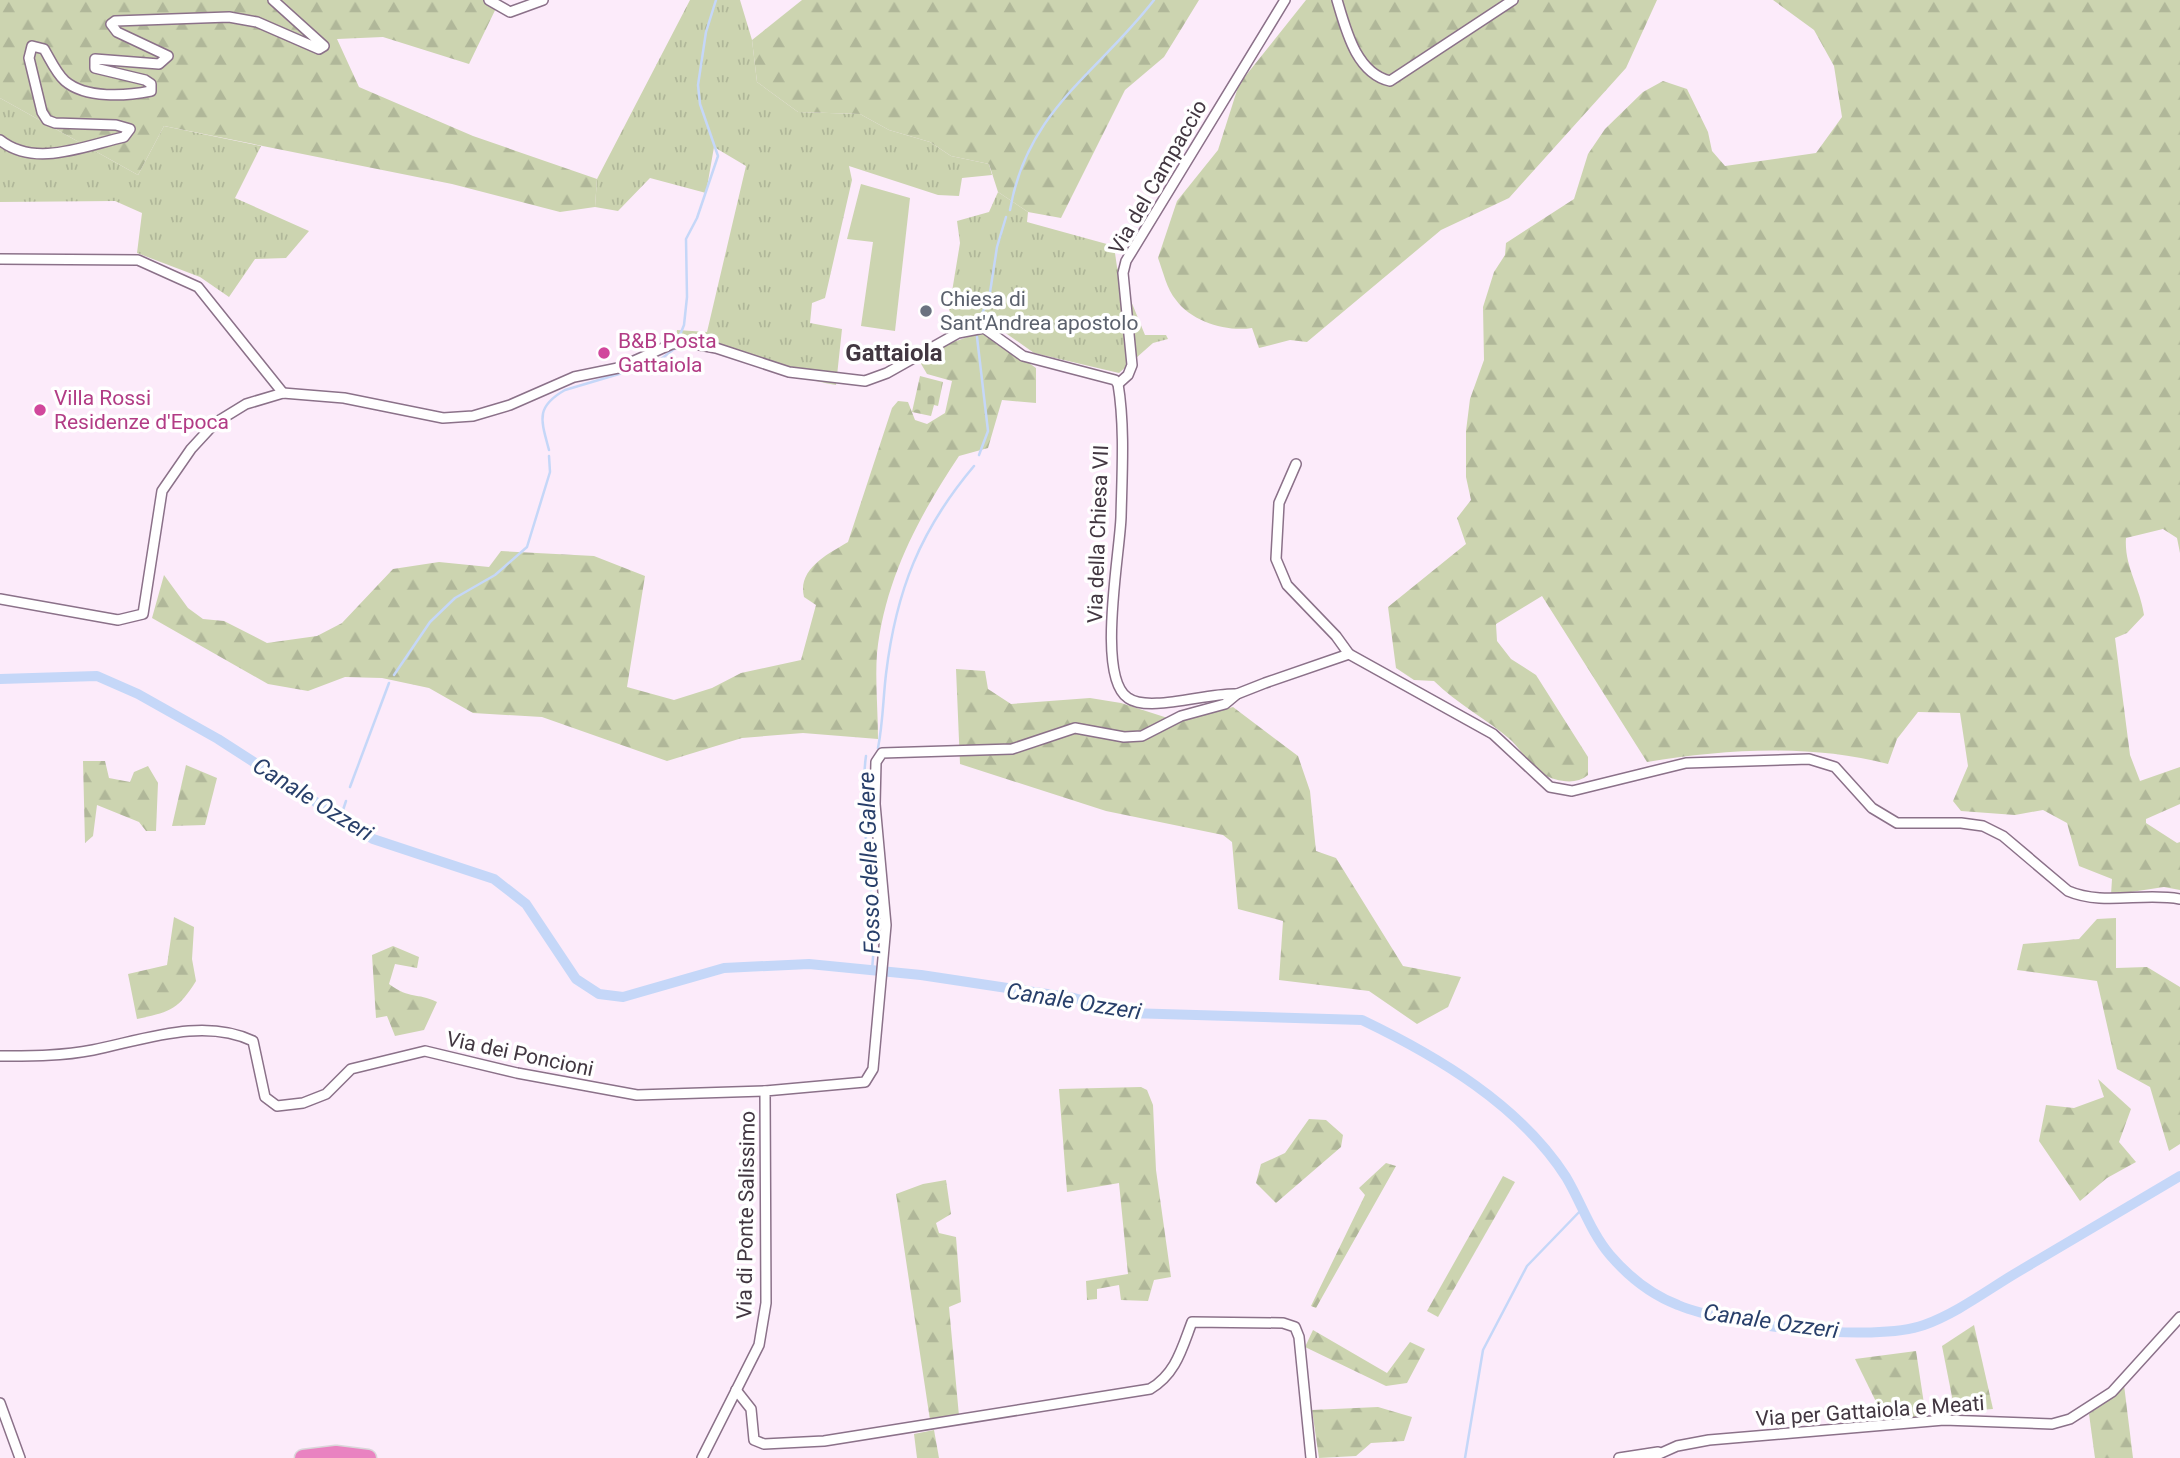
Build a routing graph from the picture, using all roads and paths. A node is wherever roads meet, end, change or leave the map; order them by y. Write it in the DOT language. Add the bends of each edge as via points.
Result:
graph roads {
  1 [pos="273,0"];
  2 [pos="489,0"];
  3 [pos="543,0"];
  4 [pos="1285,0"];
  5 [pos="1337,0"];
  6 [pos="1513,0"];
  7 [pos="0,140"];
  8 [pos="0,259"];
  9 [pos="1118,384"];
  10 [pos="283,393"];
  11 [pos="1296,464"];
  12 [pos="0,599"];
  13 [pos="1349,654"];
  14 [pos="1237,694"];
  15 [pos="2180,899"];
  16 [pos="0,1056"];
  17 [pos="765,1091"];
  18 [pos="2180,1317"];
  19 [pos="736,1390"];
  20 [pos="0,1403"];
  21 [pos="1664,1452"];
  22 [pos="20,1458"];
  23 [pos="303,1458"];
  24 [pos="368,1458"];
  25 [pos="702,1458"];
  26 [pos="1311,1458"];
  27 [pos="1619,1458"];
  28 [pos="1650,1458"];
  1 -- 7 [label="street" via="324,46 319,49 257,22 229,17 116,21 111,24 117,32 168,56 159,64 95,59 95,68 151,84 151,91 137,94 86,91 63,80 44,49 32,46 29,58 47,120 116,125 130,129 129,133 37,155 16,151"];
  2 -- 3 [label="street" via="510,12"];
  4 -- 9 [label="street, Via del Campaccio" via="1126,261 1132,365"];
  5 -- 6 [label="street" via="1359,60 1390,81"];
  8 -- 10 [label="street" via="138,260 187,279"];
  9 -- 10 [label="street" via="1023,356 984,328 958,333 865,381 789,372 684,342 618,368 573,377 473,416 443,418 344,398"];
  9 -- 14 [label="street, Via della Chiesa VII" via="1121,519 1111,629 1117,686 1128,699 1146,704"];
  10 -- 12 [label="street" via="246,404 215,424 162,491 143,614 118,621"];
  11 -- 13 [label="street" via="1279,503 1278,566 1287,585"];
  13 -- 14 [label="street"];
  13 -- 15 [label="street" via="1493,734 1532,773 1560,790 1686,763 1809,758 1835,767 1872,808 1897,823 1961,823 1983,826 2003,836 2081,897 2158,894"];
  14 -- 17 [label="street, Via di Ponte Salissimo" via="1226,704 1181,716 1142,736 1075,728 1012,749 879,754 875,804 886,925 873,1069 865,1082"];
  16 -- 17 [label="street, Via dei Poncioni" via="91,1050 162,1033 228,1032 253,1041 265,1097 277,1107 326,1094 351,1069 425,1051 638,1095"];
  17 -- 19 [label="street, Via di Ponte Salissimo" via="766,1303 760,1345"];
  18 -- 21 [label="street, Via per Gattaiola e Meati" via="2112,1392 2070,1419 2052,1424 1944,1420 1709,1440"];
  19 -- 25 [label="street, Via di Ponte Salissimo"];
  19 -- 26 [label="street" via="751,1409 754,1440 764,1444 824,1441 1150,1388 1165,1380 1177,1362 1192,1322 1283,1323 1295,1327 1298,1337"];
  20 -- 22 [label="street"];
  21 -- 27 [label="street"];
  21 -- 28 [label="street, Via per Gattaiola e Meati"];
  23 -- 24 [label="highway" via="337,1454"];
}
